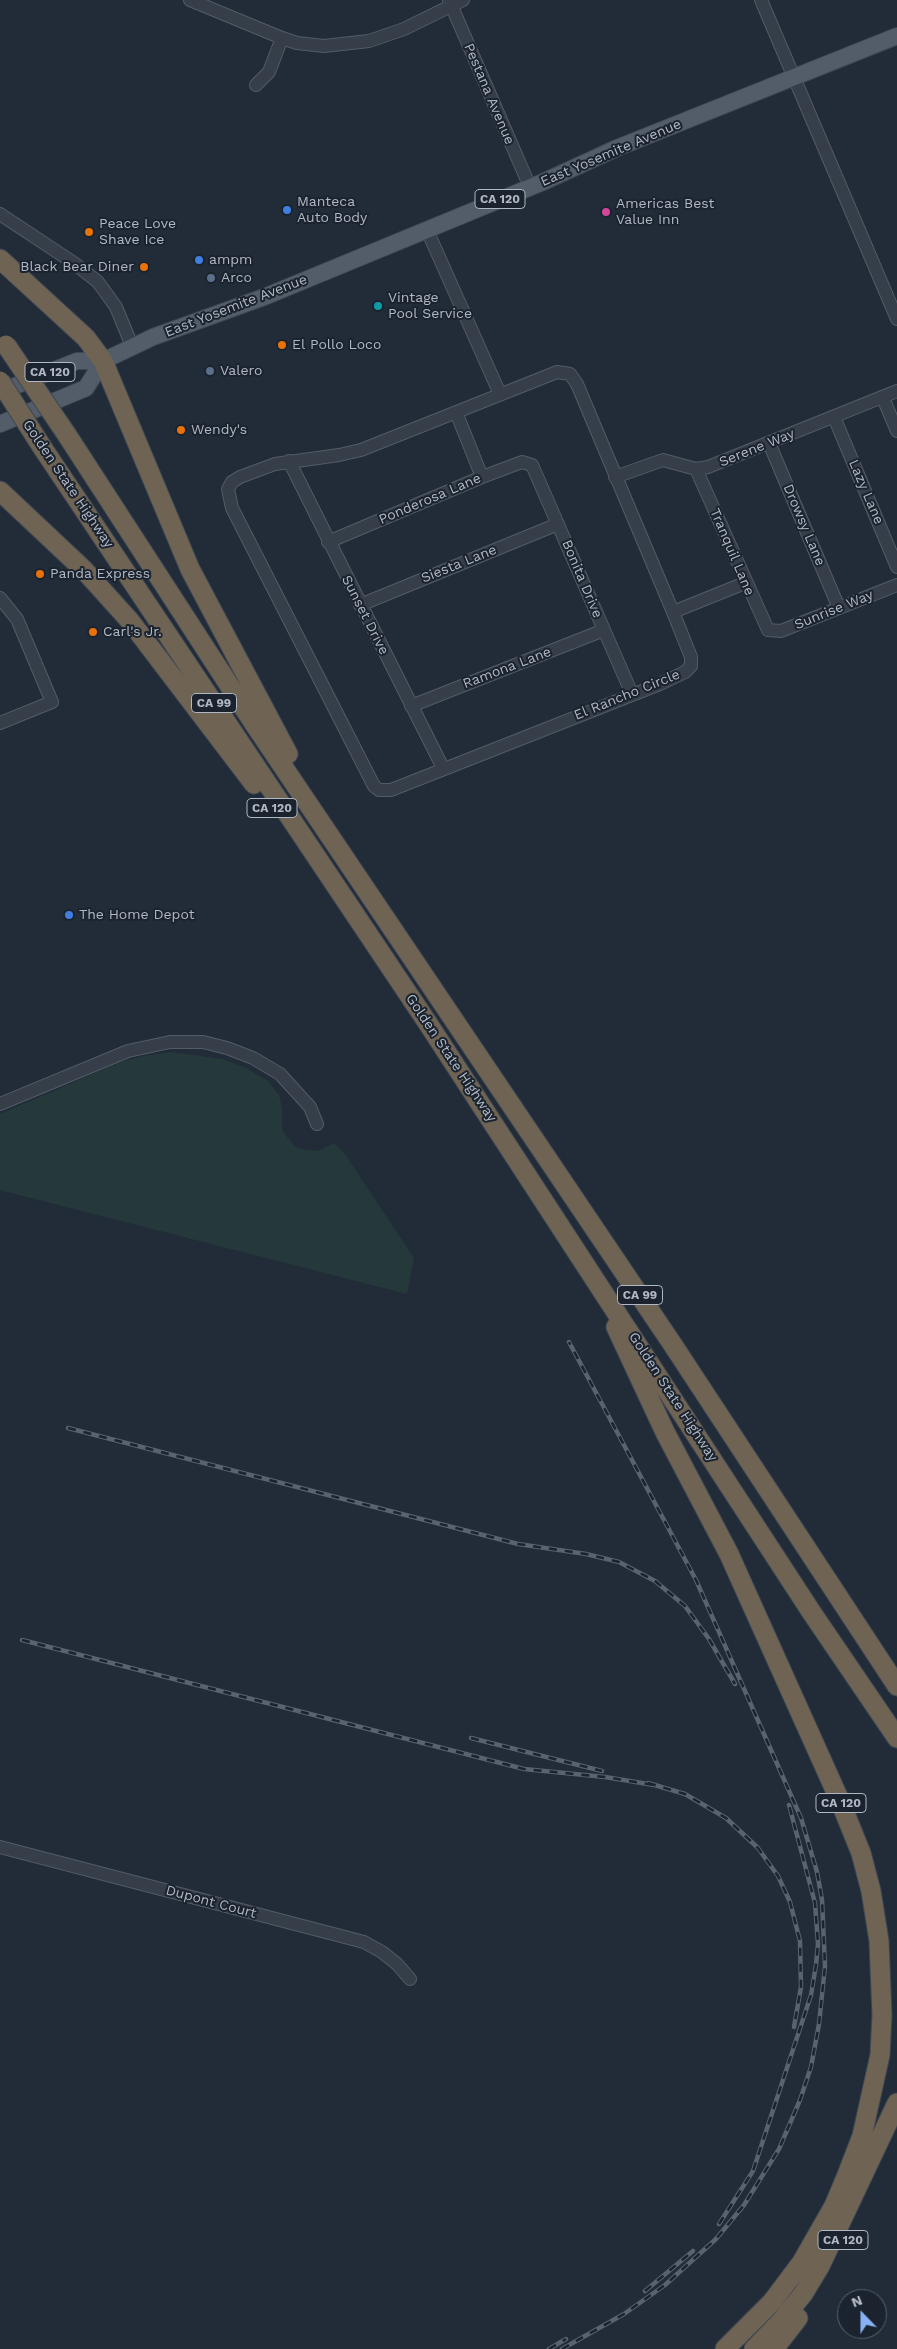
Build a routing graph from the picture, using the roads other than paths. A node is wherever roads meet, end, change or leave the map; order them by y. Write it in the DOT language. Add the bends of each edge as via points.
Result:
graph roads {
  1 [pos="190,0"];
  2 [pos="761,0"];
  3 [pos="455,2"];
  4 [pos="897,36"];
  5 [pos="282,38"];
  6 [pos="795,76"];
  7 [pos="256,84"];
  8 [pos="530,187"];
  9 [pos="0,214"];
  10 [pos="427,230"];
  11 [pos="0,259"];
  12 [pos="897,319"];
  13 [pos="3,341"];
  14 [pos="132,346"];
  15 [pos="103,361"];
  16 [pos="0,381"];
  17 [pos="897,391"];
  18 [pos="0,392"];
  19 [pos="500,394"];
  20 [pos="883,398"];
  21 [pos="456,412"];
  22 [pos="834,417"];
  23 [pos="0,424"];
  24 [pos="897,432"];
  25 [pos="769,443"];
  26 [pos="289,461"];
  27 [pos="532,465"];
  28 [pos="696,469"];
  29 [pos="482,477"];
  30 [pos="615,477"];
  31 [pos="0,491"];
  32 [pos="558,524"];
  33 [pos="328,542"];
  34 [pos="897,567"];
  35 [pos="745,583"];
  36 [pos="897,585"];
  37 [pos="0,598"];
  38 [pos="360,604"];
  39 [pos="839,608"];
  40 [pos="673,612"];
  41 [pos="604,630"];
  42 [pos="771,631"];
  43 [pos="632,694"];
  44 [pos="411,706"];
  45 [pos="0,724"];
  46 [pos="443,768"];
  47 [pos="343,856"];
  48 [pos="385,960"];
  49 [pos="0,1104"];
  50 [pos="317,1124"];
  51 [pos="586,1263"];
  52 [pos="897,1686"];
  53 [pos="897,1738"];
  54 [pos="0,1847"];
  55 [pos="410,1979"];
  56 [pos="897,2103"];
  57 [pos="897,2122"];
  58 [pos="725,2349"];
  59 [pos="754,2349"];
  60 [pos="774,2349"];
  1 -- 5 [label="street"];
  2 -- 6 [label="street"];
  3 -- 5 [label="street" via="404,29 362,42 324,46"];
  3 -- 8 [label="street, Pestana Avenue"];
  4 -- 6 [label="main road, East Yosemite Avenue / CA 120"];
  5 -- 7 [label="street" via="269,72"];
  6 -- 8 [label="main road, East Yosemite Avenue / CA 120"];
  6 -- 12 [label="street"];
  8 -- 10 [label="main road, East Yosemite Avenue / CA 120"];
  9 -- 14 [label="street" via="98,282 116,307"];
  10 -- 14 [label="main road, East Yosemite Avenue / CA 120" via="264,297"];
  10 -- 19 [label="street"];
  11 -- 15 [label="highway" via="86,338"];
  13 -- 47 [label="highway, Golden State Highway / CA 99, bridge"];
  14 -- 15 [label="main road, East Yosemite Avenue / CA 120"];
  15 -- 18 [label="main road, East Yosemite Avenue / CA 120" via="77,361"];
  15 -- 23 [label="main road" via="86,388"];
  15 -- 47 [label="highway, CA 120" via="190,569"];
  16 -- 48 [label="highway, Golden State Highway / CA 99, bridge"];
  17 -- 20 [label="street, Serene Way"];
  19 -- 21 [label="street, El Rancho Circle"];
  19 -- 30 [label="street, El Rancho Circle" via="557,372 570,374"];
  20 -- 22 [label="street, Serene Way"];
  20 -- 24 [label="street"];
  21 -- 26 [label="street, El Rancho Circle" via="361,450"];
  21 -- 29 [label="street"];
  22 -- 25 [label="street, Serene Way"];
  22 -- 34 [label="street, Lazy Lane"];
  25 -- 28 [label="street, Serene Way"];
  25 -- 39 [label="street, Drowsy Lane"];
  26 -- 33 [label="street, Sunset Drive"];
  26 -- 46 [label="street, El Rancho Circle" via="232,482 228,489 232,508 374,786 379,790 391,790"];
  27 -- 29 [label="street, Ponderosa Lane" via="522,462"];
  27 -- 32 [label="street, Bonita Drive"];
  28 -- 30 [label="street" via="663,460"];
  28 -- 35 [label="street, Tranquil Lane"];
  29 -- 33 [label="street, Ponderosa Lane"];
  30 -- 40 [label="street, El Rancho Circle"];
  31 -- 48 [label="highway, CA 120" via="84,570 130,621"];
  32 -- 38 [label="street, Siesta Lane"];
  32 -- 41 [label="street, Bonita Drive"];
  33 -- 38 [label="street, Sunset Drive"];
  35 -- 40 [label="street"];
  35 -- 42 [label="street, Tranquil Lane" via="764,626"];
  36 -- 39 [label="street, Sunrise Way"];
  37 -- 45 [label="street" via="17,619 52,702"];
  38 -- 44 [label="street, Sunset Drive"];
  39 -- 42 [label="street, Sunrise Way" via="781,631"];
  40 -- 43 [label="street, El Rancho Circle" via="692,657 691,666 685,672"];
  41 -- 43 [label="street, Bonita Drive"];
  41 -- 44 [label="street, Ramona Lane"];
  43 -- 46 [label="street, El Rancho Circle"];
  44 -- 46 [label="street, Sunset Drive"];
  47 -- 52 [label="highway, Golden State Highway / CA 99" via="674,1345"];
  48 -- 51 [label="highway, Golden State Highway / CA 99"];
  49 -- 50 [label="street" via="128,1051 170,1042 203,1042 254,1058 280,1074 310,1107"];
  51 -- 53 [label="highway, Golden State Highway / CA 99" via="812,1613"];
  51 -- 58 [label="highway, CA 120" via="665,1432 729,1554 840,1801 861,1853 879,1941 880,2055 862,2136 834,2206 802,2262 772,2302"];
  54 -- 55 [label="street, Dupont Court" via="364,1942 397,1964"];
  56 -- 59 [label="highway" via="820,2266 803,2294"];
  57 -- 60 [label="highway, CA 120" via="834,2261 814,2295"];
}
